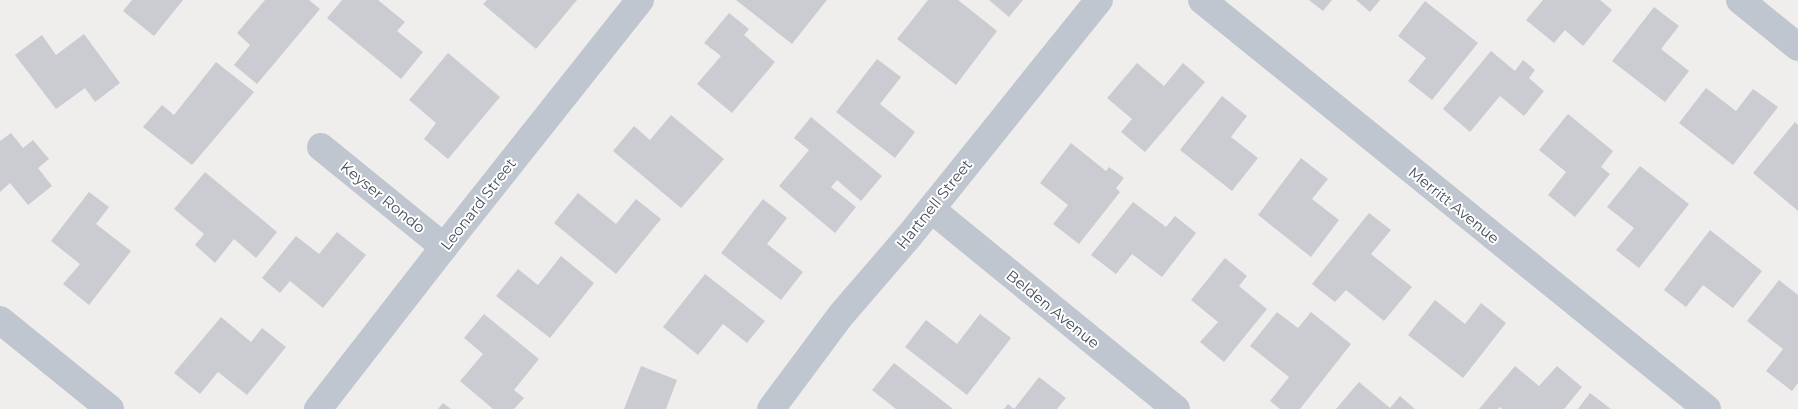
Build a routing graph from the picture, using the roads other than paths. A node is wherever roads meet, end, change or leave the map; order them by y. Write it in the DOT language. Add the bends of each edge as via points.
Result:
graph roads {
  1 [pos="640,0"];
  2 [pos="1099,0"];
  3 [pos="1202,0"];
  4 [pos="1740,0"];
  5 [pos="1798,47"];
  6 [pos="321,147"];
  7 [pos="931,209"];
  8 [pos="444,247"];
  9 [pos="0,320"];
  10 [pos="110,409"];
  11 [pos="318,409"];
  12 [pos="771,409"];
  13 [pos="1176,409"];
  14 [pos="1706,409"];
  1 -- 8 [label="street, Leonard Street"];
  2 -- 7 [label="street, Hartnell Street"];
  3 -- 14 [label="street, Merritt Avenue"];
  4 -- 5 [label="street"];
  6 -- 8 [label="street, Keyser Rondo"];
  7 -- 12 [label="street, Hartnell Street" via="841,316"];
  7 -- 13 [label="street, Belden Avenue"];
  8 -- 11 [label="street, Leonard Street"];
  9 -- 10 [label="street"];
}
